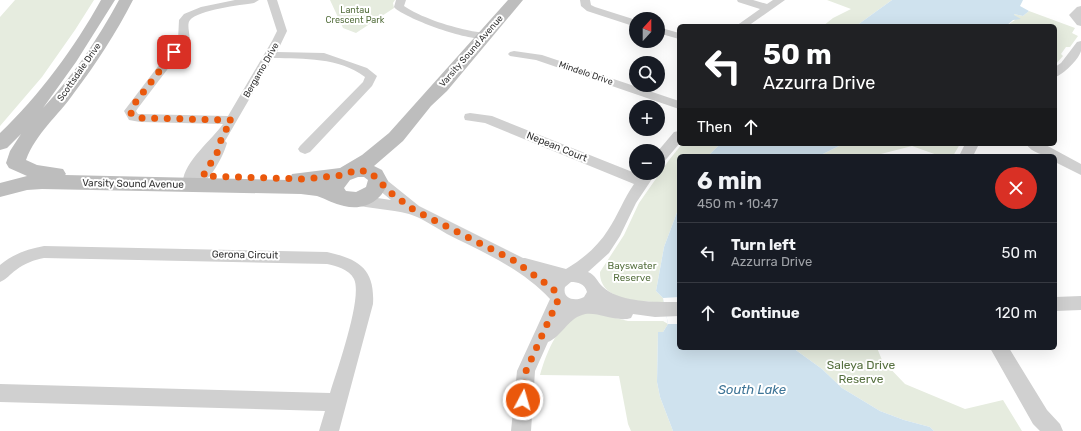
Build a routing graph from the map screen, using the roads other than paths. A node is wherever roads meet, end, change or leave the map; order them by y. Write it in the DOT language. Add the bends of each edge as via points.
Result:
graph roads {
  1 [pos="108,0"];
  2 [pos="126,0"];
  3 [pos="254,0"];
  4 [pos="272,0"];
  5 [pos="401,0"];
  6 [pos="509,0"];
  7 [pos="516,0"];
  8 [pos="585,0"];
  9 [pos="742,0"];
  10 [pos="780,0"];
  11 [pos="768,8"];
  12 [pos="1081,9"];
  13 [pos="629,22"];
  14 [pos="749,23"];
  15 [pos="1081,23"];
  16 [pos="665,32"];
  17 [pos="478,34"];
  18 [pos="677,35"];
  19 [pos="1081,44"];
  20 [pos="514,54"];
  21 [pos="270,55"];
  22 [pos="1057,71"];
  23 [pos="677,104"];
  24 [pos="470,117"];
  25 [pos="232,120"];
  26 [pos="396,137"];
  27 [pos="677,137"];
  28 [pos="0,144"];
  29 [pos="1036,146"];
  30 [pos="1057,146"];
  31 [pos="305,149"];
  32 [pos="665,152"];
  33 [pos="1051,154"];
  34 [pos="1057,157"];
  35 [pos="1081,158"];
  36 [pos="11,160"];
  37 [pos="1081,170"];
  38 [pos="629,171"];
  39 [pos="347,173"];
  40 [pos="376,178"];
  41 [pos="195,179"];
  42 [pos="644,180"];
  43 [pos="0,186"];
  44 [pos="0,190"];
  45 [pos="347,198"];
  46 [pos="414,210"];
  47 [pos="603,249"];
  48 [pos="513,260"];
  49 [pos="0,275"];
  50 [pos="567,276"];
  51 [pos="594,287"];
  52 [pos="557,297"];
  53 [pos="1081,303"];
  54 [pos="1057,304"];
  55 [pos="580,307"];
  56 [pos="641,310"];
  57 [pos="672,310"];
  58 [pos="540,341"];
  59 [pos="1000,350"];
  60 [pos="0,393"];
  61 [pos="338,402"];
  62 [pos="329,431"];
  63 [pos="521,431"];
  64 [pos="1053,431"];
  1 -- 28 [label="street, Scottsdale Drive" via="49,89"];
  2 -- 36 [label="street, Scottsdale Drive" via="68,91"];
  3 -- 25 [label="street" via="202,10 187,16 184,22 186,35 183,42 130,111 131,115 140,118"];
  4 -- 21 [label="street, Bergamo Drive" via="282,31"];
  5 -- 17 [label="street" via="399,4 402,10 452,30"];
  6 -- 17 [label="street, Varsity Sound Avenue"];
  7 -- 17 [label="street, Varsity Sound Avenue"];
  8 -- 13 [label="street" via="586,6 591,9"];
  9 -- 11 [label="street"];
  10 -- 11 [label="street"];
  11 -- 14 [label="street"];
  12 -- 15 [label="street" via="1074,15"];
  16 -- 18 [label="street"];
  17 -- 26 [label="street, Varsity Sound Avenue" via="441,87"];
  19 -- 22 [label="street"];
  20 -- 23 [label="street, Mindelo Drive" via="538,57"];
  21 -- 25 [label="street, Bergamo Drive"];
  21 -- 31 [label="street" via="324,56 363,70 371,76 368,83"];
  24 -- 38 [label="street, Nepean Court" via="487,119"];
  25 -- 41 [label="street, Bergamo Drive" via="222,136 218,151"];
  26 -- 39 [label="street, Varsity Sound Avenue" via="369,160"];
  26 -- 40 [label="street, Varsity Sound Avenue"];
  27 -- 32 [label="street"];
  29 -- 33 [label="street"];
  30 -- 35 [label="street"];
  34 -- 37 [label="street"];
  36 -- 41 [label="street, Varsity Sound Avenue" via="33,171 52,174"];
  36 -- 43 [label="street, Scottsdale Drive" via="17,166 15,172"];
  39 -- 40 [label="street" via="364,170"];
  39 -- 41 [label="street, Varsity Sound Avenue" via="305,179"];
  39 -- 45 [label="street" via="338,179 334,188"];
  40 -- 45 [label="street" via="377,186 370,194"];
  40 -- 46 [label="street"];
  41 -- 44 [label="street, Varsity Sound Avenue" via="42,182"];
  41 -- 45 [label="street, Varsity Sound Avenue" via="318,189"];
  42 -- 47 [label="street"];
  45 -- 46 [label="street"];
  46 -- 48 [label="street"];
  47 -- 50 [label="street" via="582,268"];
  47 -- 51 [label="street"];
  48 -- 50 [label="street"];
  48 -- 52 [label="street" via="548,285"];
  49 -- 61 [label="street, Gerona Circuit" via="18,260 30,254 44,252 327,258 350,264 359,273 366,292"];
  50 -- 51 [label="street" via="584,277"];
  50 -- 52 [label="street" via="556,284"];
  51 -- 55 [label="street" via="592,300"];
  51 -- 56 [label="street" via="614,302"];
  52 -- 55 [label="street" via="567,306"];
  52 -- 58 [label="street"];
  53 -- 54 [label="street"];
  55 -- 56 [label="street" via="629,314"];
  55 -- 58 [label="street" via="563,318"];
  56 -- 57 [label="street"];
  58 -- 63 [label="street" via="526,371"];
  59 -- 64 [label="street" via="1040,417"];
  60 -- 61 [label="street"];
  61 -- 62 [label="street, Gerona Circuit"];
}
